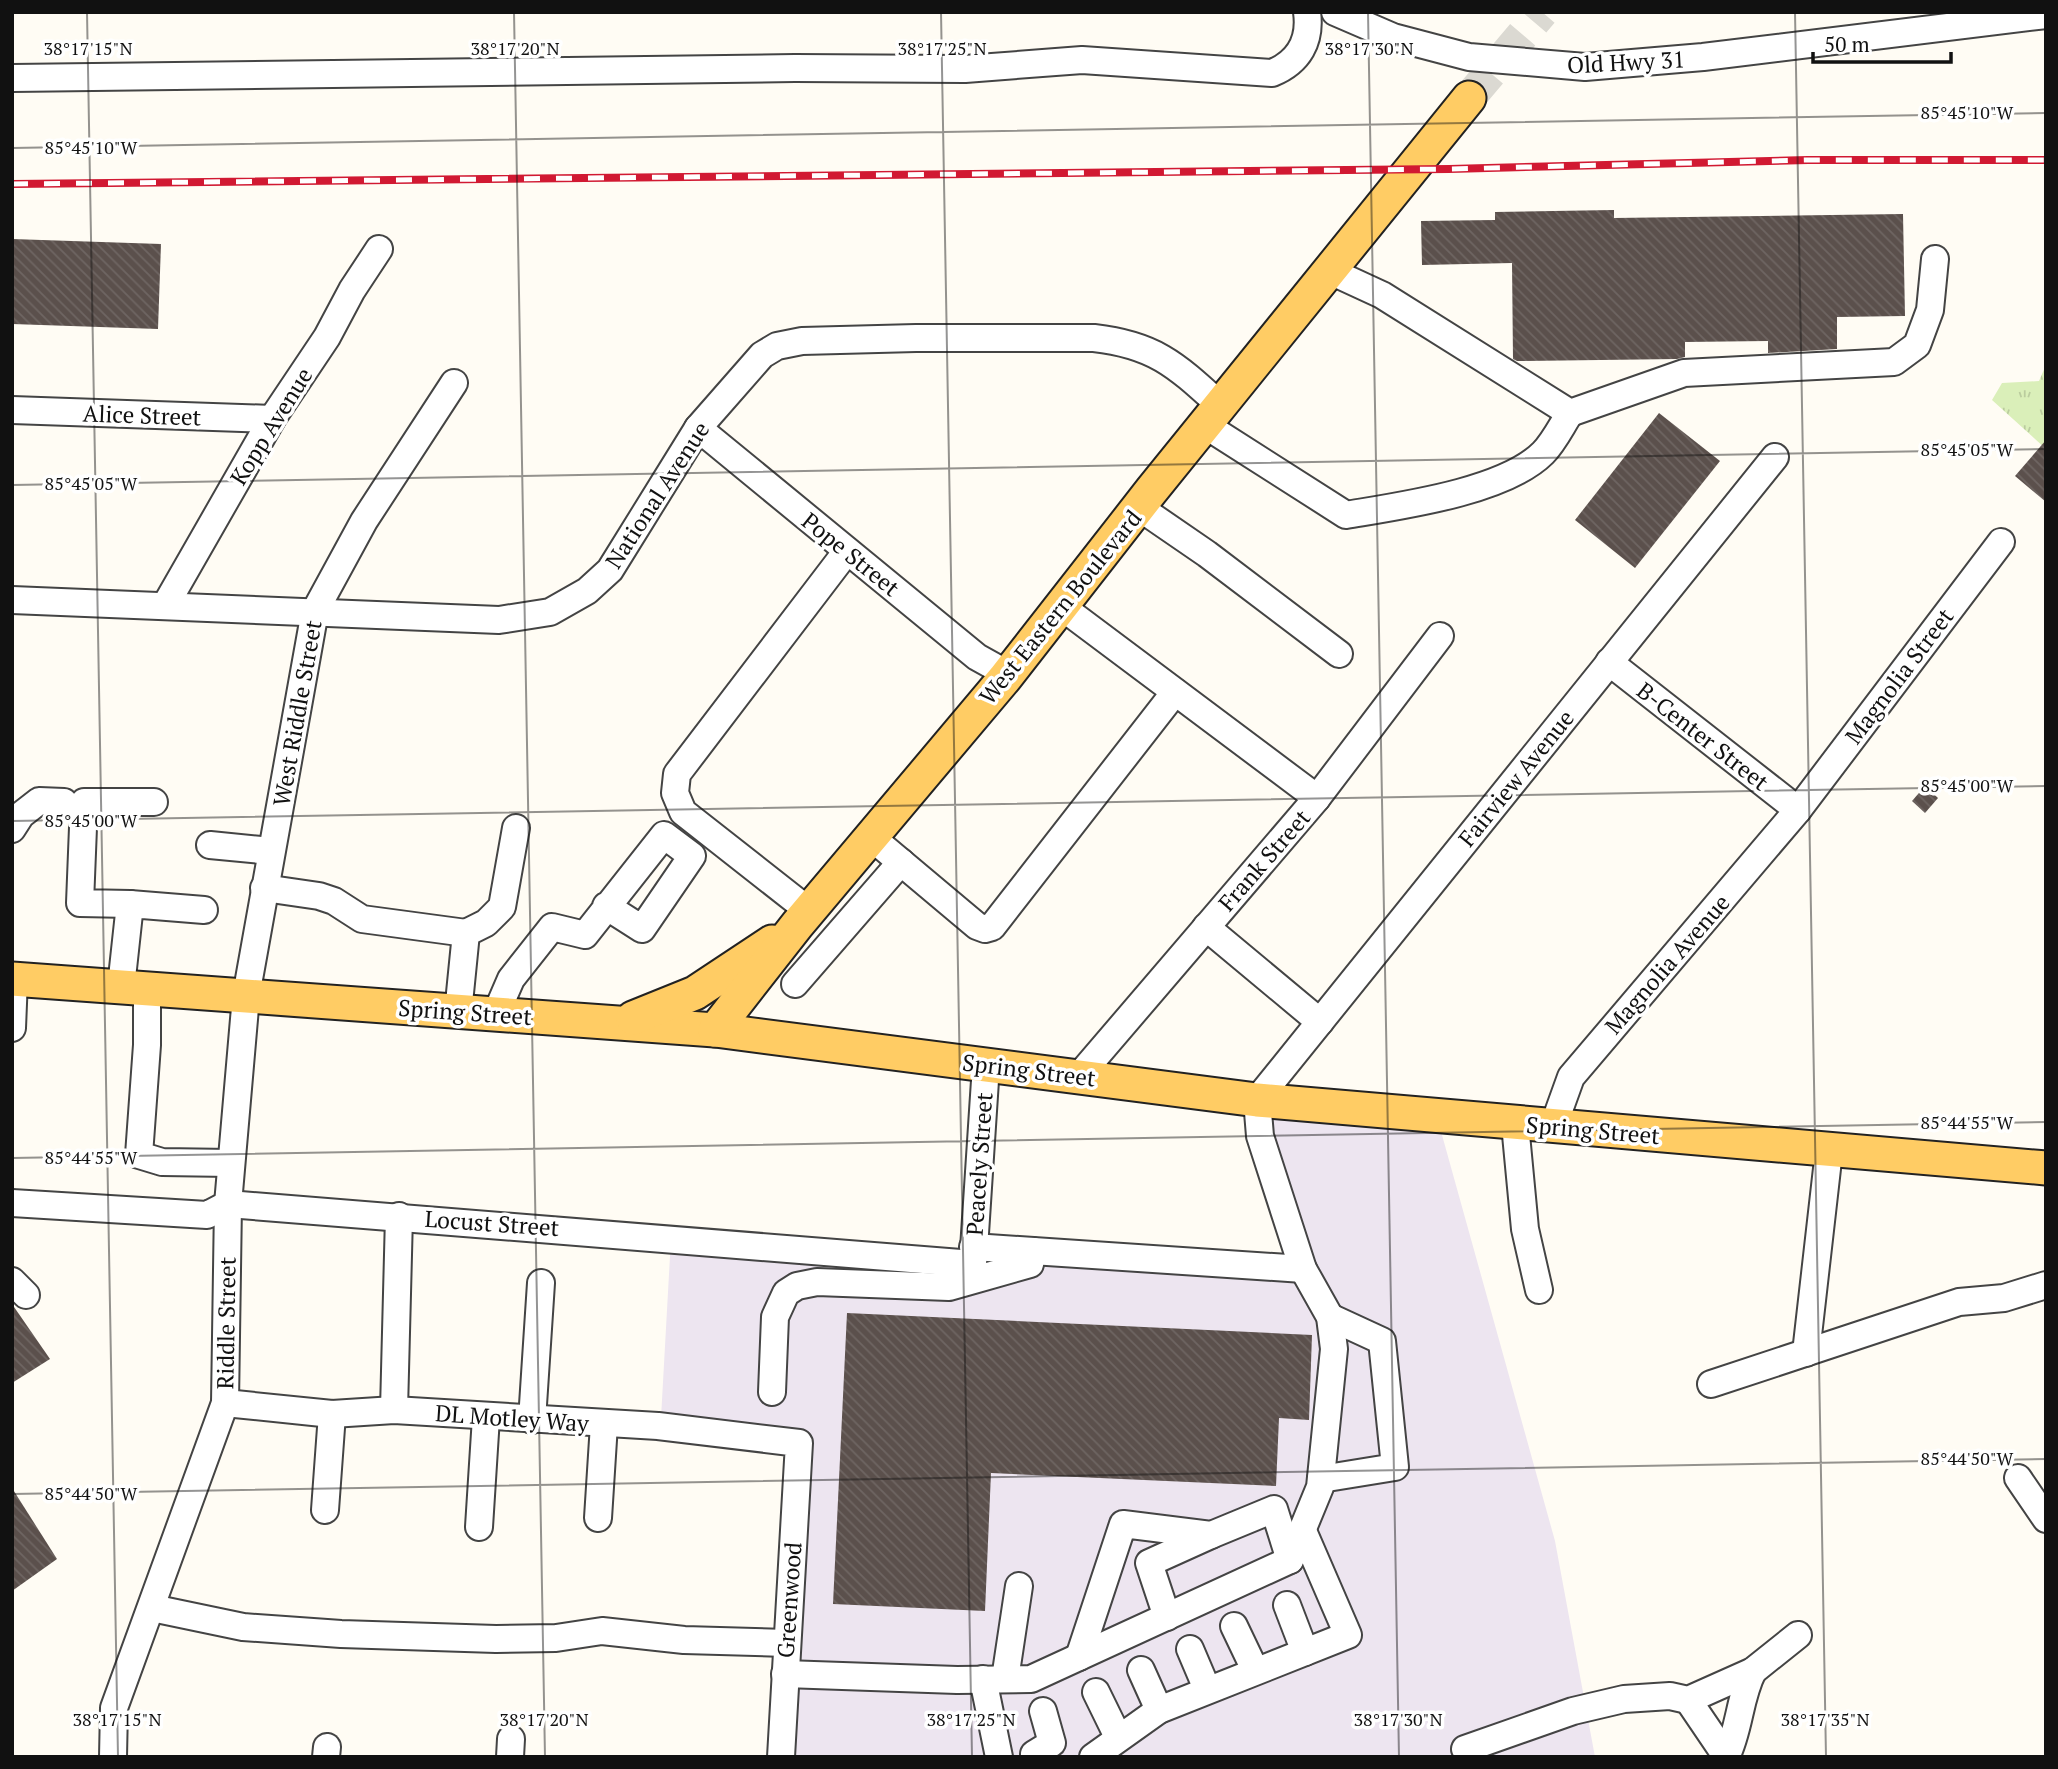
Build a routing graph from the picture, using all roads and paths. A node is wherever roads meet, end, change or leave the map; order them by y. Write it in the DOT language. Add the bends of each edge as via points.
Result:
graph roads {
  1 [pos="1307,12"];
  2 [pos="1335,12"];
  3 [pos="2046,15"];
  4 [pos="12,78"];
  5 [pos="1469,98"];
  6 [pos="379,249"];
  7 [pos="1935,259"];
  8 [pos="1330,271"];
  9 [pos="454,383"];
  10 [pos="12,410"];
  11 [pos="1570,413"];
  12 [pos="1213,416"];
  13 [pos="272,419"];
  14 [pos="698,428"];
  15 [pos="1775,457"];
  16 [pos="1140,508"];
  17 [pos="2001,542"];
  18 [pos="847,551"];
  19 [pos="12,600"];
  20 [pos="165,606"];
  21 [pos="1062,607"];
  22 [pos="315,611"];
  23 [pos="1440,636"];
  24 [pos="1339,654"];
  25 [pos="1609,662"];
  26 [pos="1005,678"];
  27 [pos="1175,692"];
  28 [pos="1317,798"];
  29 [pos="64,802"];
  30 [pos="154,802"];
  31 [pos="1798,810"];
  32 [pos="15,817"];
  33 [pos="516,828"];
  34 [pos="870,837"];
  35 [pos="210,845"];
  36 [pos="271,850"];
  37 [pos="901,862"];
  38 [pos="264,888"];
  39 [pos="130,904"];
  40 [pos="606,906"];
  41 [pos="204,910"];
  42 [pos="803,918"];
  43 [pos="1206,927"];
  44 [pos="466,933"];
  45 [pos="13,979"];
  46 [pos="795,984"];
  47 [pos="134,988"];
  48 [pos="246,996"];
  49 [pos="458,1013"];
  50 [pos="495,1016"];
  51 [pos="1320,1021"];
  52 [pos="620,1023"];
  53 [pos="12,1028"];
  54 [pos="715,1030"];
  55 [pos="986,1065"];
  56 [pos="1079,1076"];
  57 [pos="1257,1100"];
  58 [pos="1515,1124"];
  59 [pos="1553,1127"];
  60 [pos="1829,1152"];
  61 [pos="231,1163"];
  62 [pos="2046,1168"];
  63 [pos="12,1203"];
  64 [pos="228,1204"];
  65 [pos="399,1216"];
  66 [pos="1033,1251"];
  67 [pos="973,1255"];
  68 [pos="1303,1269"];
  69 [pos="541,1283"];
  70 [pos="2046,1285"];
  71 [pos="1539,1290"];
  72 [pos="1330,1317"];
  73 [pos="1806,1353"];
  74 [pos="1711,1384"];
  75 [pos="772,1392"];
  76 [pos="225,1403"];
  77 [pos="394,1410"];
  78 [pos="332,1414"];
  79 [pos="486,1417"];
  80 [pos="532,1420"];
  81 [pos="604,1424"];
  82 [pos="799,1443"];
  83 [pos="2018,1478"];
  84 [pos="1321,1479"];
  85 [pos="325,1510"];
  86 [pos="598,1517"];
  87 [pos="2046,1519"];
  88 [pos="479,1527"];
  89 [pos="1303,1531"];
  90 [pos="1211,1535"];
  91 [pos="1290,1560"];
  92 [pos="1018,1587"];
  93 [pos="1287,1605"];
  94 [pos="152,1608"];
  95 [pos="1167,1617"];
  96 [pos="1234,1626"];
  97 [pos="1798,1635"];
  98 [pos="786,1643"];
  99 [pos="1190,1649"];
  100 [pos="1305,1651"];
  101 [pos="1079,1657"];
  102 [pos="1141,1670"];
  103 [pos="1255,1670"];
  104 [pos="1753,1671"];
  105 [pos="785,1674"];
  106 [pos="994,1679"];
  107 [pos="1207,1689"];
  108 [pos="1096,1692"];
  109 [pos="1688,1700"];
  110 [pos="1159,1710"];
  111 [pos="1043,1711"];
  112 [pos="1118,1737"];
  113 [pos="1465,1749"];
  114 [pos="1027,1756"];
  115 [pos="113,1757"];
  116 [pos="781,1757"];
  117 [pos="999,1757"];
  118 [pos="1093,1757"];
  119 [pos="1726,1757"];
  1 -- 4 [label="street" via="1308,38 1289,66 1272,73 1082,60 965,69"];
  2 -- 3 [label="street, Old Hwy 31" via="1393,37 1469,57 1585,67"];
  5 -- 8 [label="main road, West Eastern Boulevard"];
  6 -- 13 [label="street, Kopp Avenue"];
  7 -- 11 [label="street" via="1930,310 1917,345 1894,362 1684,373"];
  8 -- 11 [label="street" via="1381,295"];
  8 -- 12 [label="main road, West Eastern Boulevard"];
  9 -- 22 [label="street, West Riddle Street" via="364,521"];
  10 -- 13 [label="street, Alice Street"];
  11 -- 12 [label="street, National Avenue" via="1543,453 1500,479 1430,500 1346,515"];
  12 -- 14 [label="street, National Avenue" via="1171,361 1122,341 916,338 802,341 777,346 762,355"];
  12 -- 16 [label="main road, West Eastern Boulevard"];
  13 -- 20 [label="street, Kopp Avenue"];
  14 -- 18 [label="street, Pope Street"];
  14 -- 22 [label="street, National Avenue" via="610,570 587,591 550,612 499,620"];
  15 -- 25 [label="street, Fairview Avenue"];
  16 -- 21 [label="main road, West Eastern Boulevard"];
  16 -- 24 [label="street"];
  17 -- 31 [label="street, Magnolia Street"];
  18 -- 26 [label="street, Pope Street"];
  18 -- 42 [label="street" via="677,774 676,793 683,812"];
  19 -- 20 [label="street, National Avenue"];
  20 -- 22 [label="street, National Avenue"];
  21 -- 26 [label="main road, West Eastern Boulevard"];
  21 -- 27 [label="street"];
  22 -- 36 [label="street, West Riddle Street"];
  23 -- 28 [label="street, Frank Street"];
  25 -- 31 [label="street, B-Center Street"];
  25 -- 51 [label="street, Fairview Avenue"];
  26 -- 34 [label="main road, West Eastern Boulevard"];
  27 -- 28 [label="street"];
  27 -- 37 [label="street" via="992,928 977,926"];
  28 -- 43 [label="street, Frank Street"];
  29 -- 32 [label="street" via="39,801"];
  30 -- 39 [label="street" via="84,802 80,903"];
  31 -- 59 [label="street, Magnolia Avenue" via="1571,1077"];
  33 -- 44 [label="street" via="502,907 486,923"];
  34 -- 37 [label="street"];
  34 -- 42 [label="main road, West Eastern Boulevard"];
  35 -- 36 [label="street"];
  36 -- 38 [label="street, West Riddle Street"];
  37 -- 46 [label="street"];
  38 -- 44 [label="street" via="327,899 362,919"];
  38 -- 48 [label="street, West Riddle Street"];
  39 -- 41 [label="street"];
  39 -- 47 [label="street"];
  40 -- 50 [label="street" via="585,935 552,927 512,979"];
  42 -- 52 [label="main road" via="695,993"];
  42 -- 54 [label="main road, West Eastern Boulevard"];
  43 -- 51 [label="street"];
  43 -- 56 [label="street, Frank Street"];
  44 -- 49 [label="street"];
  45 -- 47 [label="main road, Spring Street"];
  45 -- 53 [label="street"];
  47 -- 48 [label="main road, Spring Street"];
  47 -- 61 [label="street" via="147,1045 139,1155 162,1162"];
  48 -- 49 [label="main road, Spring Street"];
  48 -- 61 [label="street, Riddle Street"];
  49 -- 50 [label="main road, Spring Street"];
  50 -- 52 [label="main road, Spring Street"];
  51 -- 57 [label="street, Fairview Avenue"];
  52 -- 54 [label="main road, Spring Street"];
  54 -- 55 [label="main road, Spring Street"];
  55 -- 56 [label="main road, Spring Street"];
  55 -- 67 [label="street, Peacely Street"];
  56 -- 57 [label="main road, Spring Street"];
  57 -- 58 [label="main road, Spring Street"];
  57 -- 68 [label="street" via="1260,1136"];
  58 -- 59 [label="main road, Spring Street"];
  58 -- 71 [label="street" via="1525,1230"];
  59 -- 60 [label="main road, Spring Street"];
  60 -- 62 [label="main road, Spring Street"];
  60 -- 73 [label="street"];
  61 -- 64 [label="street, Riddle Street"];
  63 -- 64 [label="street, Locust Street" via="207,1215"];
  64 -- 65 [label="street, Locust Street"];
  64 -- 76 [label="street, Riddle Street"];
  65 -- 67 [label="street, Locust Street"];
  65 -- 77 [label="street"];
  66 -- 67 [label="street, Locust Street"];
  66 -- 68 [label="street, Locust Street"];
  66 -- 75 [label="street" via="1030,1264 962,1285 817,1282 797,1286 786,1293 775,1317"];
  68 -- 72 [label="street"];
  69 -- 80 [label="street"];
  70 -- 73 [label="street" via="2004,1298 1959,1302"];
  72 -- 84 [label="street" via="1334,1349"];
  72 -- 84 [label="street" via="1382,1342 1395,1467"];
  73 -- 74 [label="street"];
  76 -- 78 [label="street, DL Motley Way"];
  76 -- 94 [label="street, Riddle Street"];
  77 -- 78 [label="street, DL Motley Way"];
  77 -- 79 [label="street, DL Motley Way"];
  78 -- 85 [label="street"];
  79 -- 80 [label="street, DL Motley Way"];
  79 -- 88 [label="street"];
  80 -- 81 [label="street, DL Motley Way"];
  81 -- 82 [label="street, DL Motley Way"];
  81 -- 86 [label="street"];
  82 -- 98 [label="street, Greenwood"];
  83 -- 87 [label="street"];
  84 -- 89 [label="street"];
  89 -- 91 [label="street"];
  89 -- 100 [label="street" via="1348,1635"];
  90 -- 91 [label="street" via="1274,1509"];
  90 -- 95 [label="street" via="1149,1563"];
  90 -- 101 [label="street" via="1123,1524"];
  91 -- 95 [label="street"];
  92 -- 106 [label="street"];
  93 -- 100 [label="street"];
  94 -- 98 [label="street" via="243,1627 341,1634 496,1639 556,1638 601,1631 684,1640"];
  94 -- 115 [label="street, Riddle Street" via="114,1708"];
  95 -- 101 [label="street"];
  96 -- 103 [label="street"];
  97 -- 104 [label="street"];
  98 -- 105 [label="street, Greenwood"];
  99 -- 107 [label="street"];
  100 -- 103 [label="street"];
  101 -- 106 [label="street" via="1031,1679"];
  102 -- 110 [label="street"];
  103 -- 107 [label="street"];
  104 -- 109 [label="street"];
  104 -- 119 [label="street"];
  105 -- 106 [label="street"];
  105 -- 116 [label="street, Greenwood"];
  106 -- 117 [label="street"];
  107 -- 110 [label="street"];
  108 -- 112 [label="street"];
  109 -- 113 [label="street" via="1670,1696 1624,1699 1573,1711"];
  109 -- 119 [label="street"];
  110 -- 112 [label="street"];
  111 -- 114 [label="street" via="1052,1743"];
  112 -- 118 [label="street"];
}
